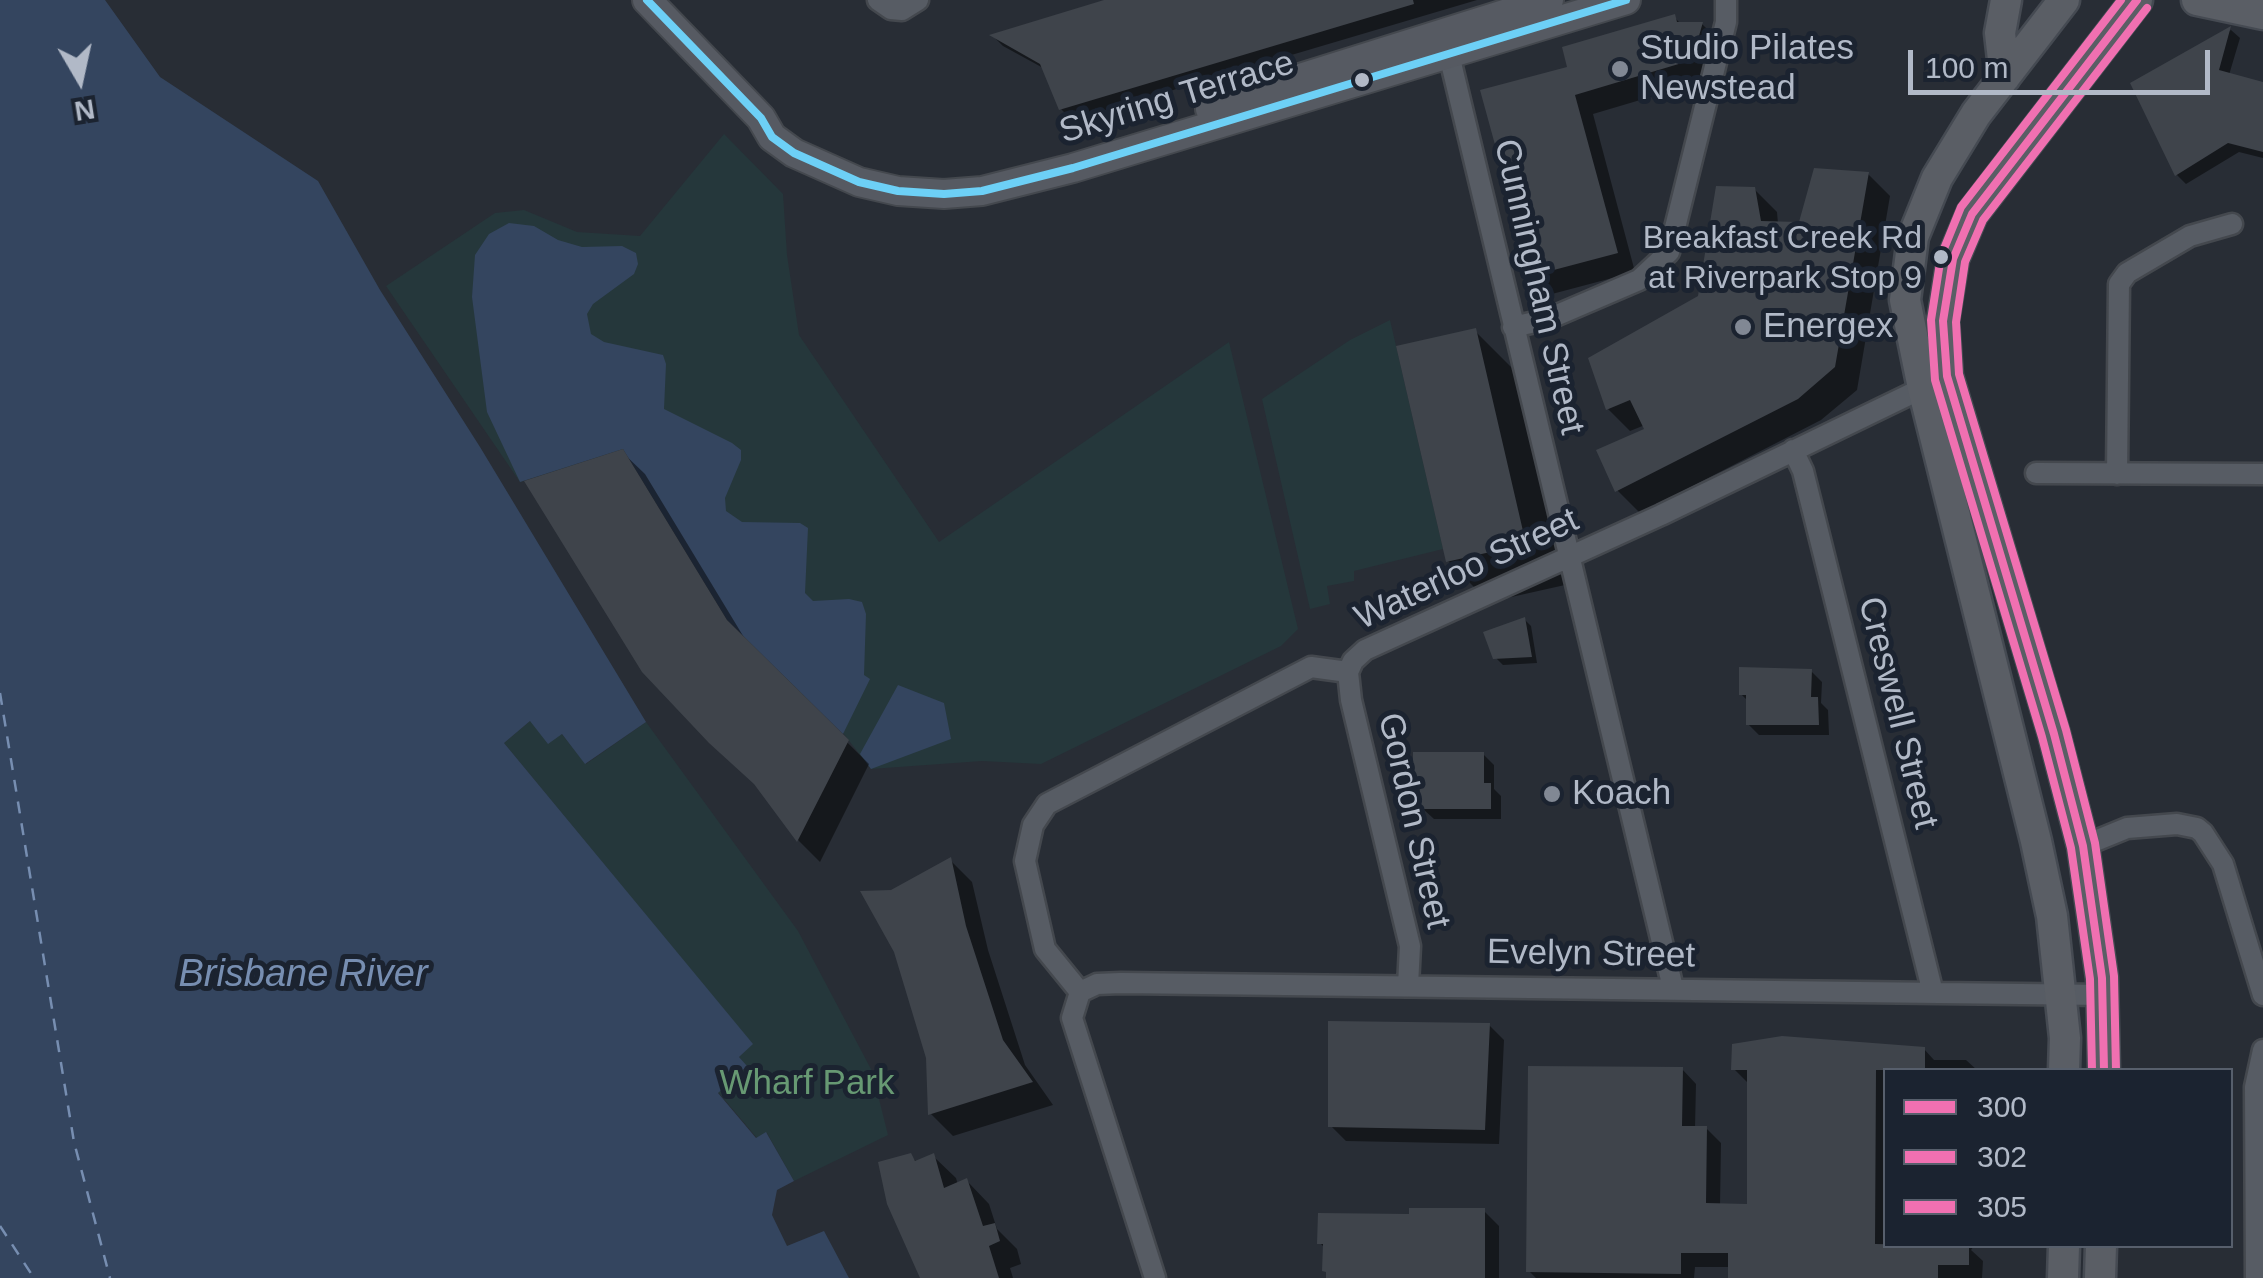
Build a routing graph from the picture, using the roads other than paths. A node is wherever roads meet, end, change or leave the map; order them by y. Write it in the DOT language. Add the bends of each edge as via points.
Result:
graph roads {
  1 [pos="647,0"];
  2 [pos="878,0"];
  3 [pos="918,0"];
  4 [pos="1549,0"];
  5 [pos="1626,0"];
  6 [pos="1726,0"];
  7 [pos="2006,0"];
  8 [pos="2064,0"];
  9 [pos="2137,0"];
  10 [pos="2197,0"];
  11 [pos="2263,14"];
  12 [pos="1447,43"];
  13 [pos="2004,78"];
  14 [pos="2232,224"];
  15 [pos="1513,327"];
  16 [pos="1922,388"];
  17 [pos="1793,450"];
  18 [pos="2036,473"];
  19 [pos="2118,474"];
  20 [pos="2263,474"];
  21 [pos="1568,556"];
  22 [pos="1348,672"];
  23 [pos="2083,846"];
  24 [pos="1408,986"];
  25 [pos="1672,988"];
  26 [pos="1080,992"];
  27 [pos="1933,993"];
  28 [pos="2061,995"];
  29 [pos="2104,995"];
  30 [pos="2263,995"];
  31 [pos="2263,1050"];
  32 [pos="2064,1068"];
  33 [pos="2104,1068"];
  34 [pos="2064,1248"];
  35 [pos="2101,1248"];
  36 [pos="1154,1278"];
  37 [pos="2063,1278"];
  38 [pos="2100,1278"];
  39 [pos="2256,1278"];
  1 -- 12 [label="street, Skyring Terrace" via="772,137 858,182 898,192 982,191 1073,168"];
  2 -- 3 [label="street" via="902,10"];
  4 -- 12 [label="street, Skyring Terrace"];
  5 -- 12 [label="street, Skyring Terrace"];
  6 -- 15 [label="street" via="1669,252 1639,280"];
  7 -- 13 [label="main road" via="2000,33"];
  8 -- 13 [label="main road"];
  9 -- 23 [label="main road" via="1978,204 1953,259 1943,321 1948,376"];
  10 -- 11 [label="main road"];
  12 -- 15 [label="street, Cunningham Street"];
  13 -- 16 [label="main road" via="1936,178 1913,237 1905,300"];
  14 -- 19 [label="street" via="2190,236 2127,272 2120,284"];
  15 -- 21 [label="street, Cunningham Street"];
  16 -- 17 [label="street, Waterloo Street"];
  16 -- 28 [label="main road" via="2036,841"];
  17 -- 21 [label="street, Waterloo Street"];
  17 -- 27 [label="street, Creswell Street"];
  18 -- 19 [label="street"];
  19 -- 20 [label="street"];
  21 -- 22 [label="street, Waterloo Street" via="1365,650"];
  21 -- 25 [label="street, Cunningham Street"];
  22 -- 24 [label="street, Gordon Street" via="1410,946"];
  22 -- 26 [label="street, Waterloo Street" via="1310,667 1048,804 1033,825 1025,861 1045,949"];
  23 -- 29 [label="main road"];
  23 -- 30 [label="street" via="2117,830 2149,826 2188,825 2203,833 2223,864"];
  24 -- 25 [label="street, Evelyn Street"];
  24 -- 26 [label="street, Evelyn Street" via="1121,983"];
  25 -- 27 [label="street, Evelyn Street"];
  26 -- 36 [label="street" via="1072,1018"];
  27 -- 28 [label="street, Evelyn Street"];
  28 -- 29 [label="street, Evelyn Street"];
  28 -- 32 [label="main road"];
  29 -- 33 [label="main road"];
  31 -- 39 [label="street" via="2255,1087"];
  34 -- 37 [label="main road"];
  35 -- 38 [label="main road"];
}
